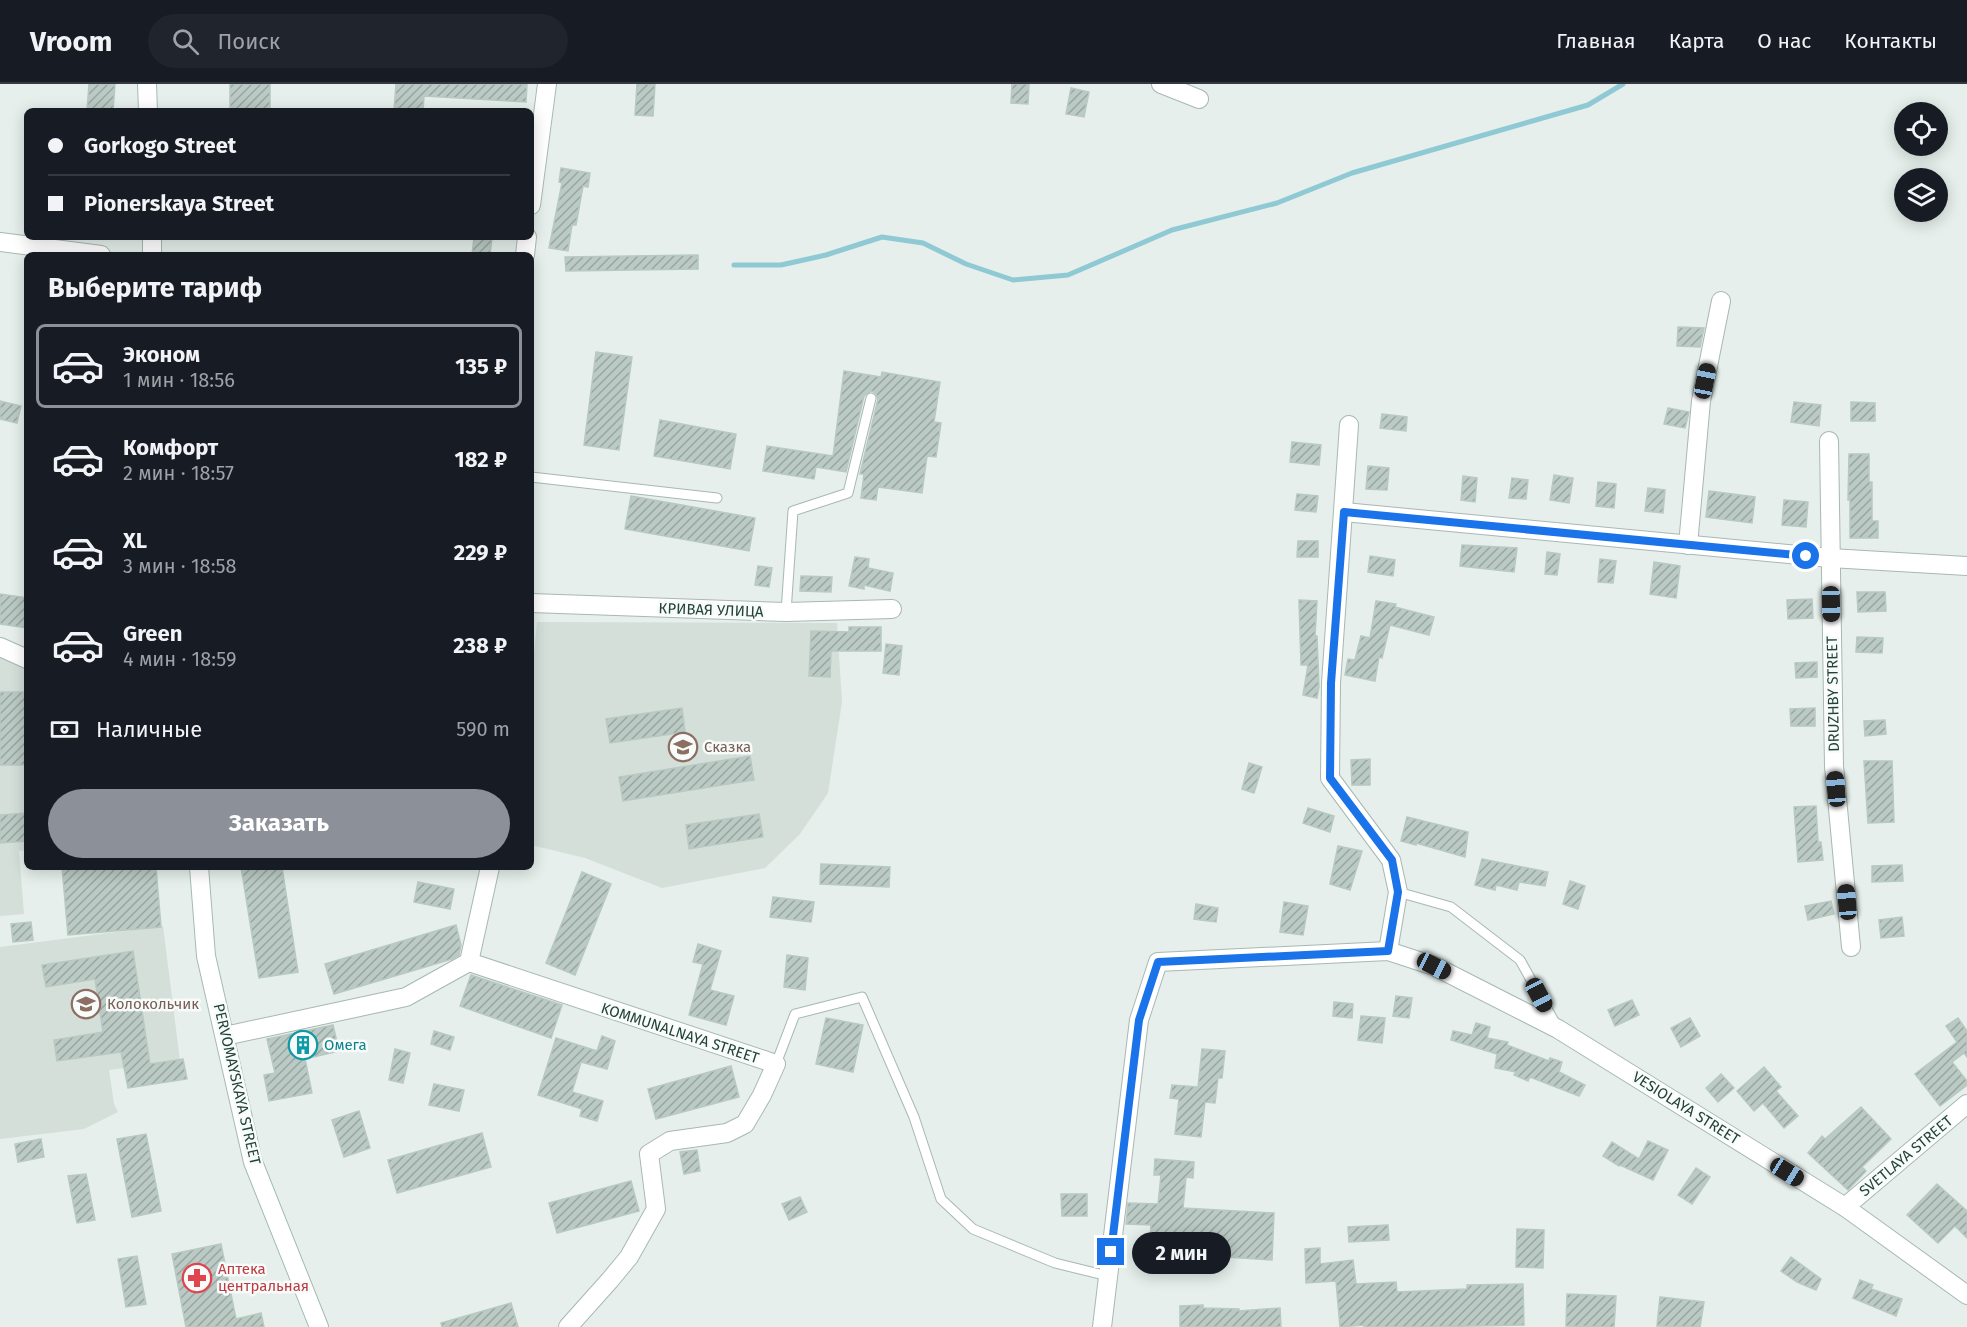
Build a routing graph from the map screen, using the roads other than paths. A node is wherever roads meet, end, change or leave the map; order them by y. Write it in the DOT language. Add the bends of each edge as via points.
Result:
graph roads {
  1 [pos="147,84"];
  2 [pos="547,84"];
  3 [pos="1161,84"];
  4 [pos="1199,99"];
  5 [pos="148,108"];
  6 [pos="534,182"];
  7 [pos="0,242"];
  8 [pos="78,252"];
  9 [pos="1721,301"];
  10 [pos="871,398"];
  11 [pos="1349,425"];
  12 [pos="1829,441"];
  13 [pos="534,477"];
  14 [pos="717,498"];
  15 [pos="1344,512"];
  16 [pos="1688,545"];
  17 [pos="1830,558"];
  18 [pos="1967,566"];
  19 [pos="534,603"];
  20 [pos="892,609"];
  21 [pos="786,612"];
  22 [pos="0,647"];
  23 [pos="24,658"];
  24 [pos="199,870"];
  25 [pos="489,870"];
  26 [pos="1398,892"];
  27 [pos="1851,947"];
  28 [pos="1388,951"];
  29 [pos="469,962"];
  30 [pos="1558,1029"];
  31 [pos="225,1036"];
  32 [pos="776,1065"];
  33 [pos="1967,1104"];
  34 [pos="1845,1207"];
  35 [pos="1108,1276"];
  36 [pos="1967,1295"];
  37 [pos="319,1327"];
  38 [pos="568,1327"];
  39 [pos="1102,1327"];
  1 -- 5 [label="street"];
  2 -- 6 [label="street"];
  3 -- 4 [label="street"];
  7 -- 8 [label="street"];
  9 -- 16 [label="street" via="1701,401"];
  10 -- 21 [label="lane" via="848,493 793,511"];
  11 -- 15 [label="street"];
  12 -- 17 [label="street, DRUZHBY STREET"];
  13 -- 14 [label="lane"];
  15 -- 16 [label="street"];
  15 -- 26 [label="street" via="1331,683 1330,778 1392,860"];
  16 -- 17 [label="street"];
  17 -- 18 [label="street"];
  17 -- 27 [label="street, DRUZHBY STREET" via="1834,766"];
  19 -- 21 [label="street, КРИВАЯ УЛИЦА"];
  20 -- 21 [label="street, КРИВАЯ УЛИЦА"];
  22 -- 23 [label="street"];
  24 -- 31 [label="street, PERVOMAYSKAYA STREET" via="206,956"];
  25 -- 29 [label="street"];
  26 -- 28 [label="street"];
  26 -- 30 [label="lane" via="1451,907 1520,960"];
  28 -- 30 [label="street, VESIOLAYA STREET" via="1434,966"];
  28 -- 35 [label="street, VESIOLAYA STREET" via="1158,962 1139,1020"];
  29 -- 31 [label="street" via="406,998"];
  29 -- 32 [label="street, KOMMUNALNAYA STREET"];
  30 -- 34 [label="street, VESIOLAYA STREET"];
  31 -- 37 [label="street, PERVOMAYSKAYA STREET" via="253,1162"];
  32 -- 35 [label="lane" via="795,1014 862,997 914,1117 941,1199 973,1229 1055,1263"];
  32 -- 38 [label="street, KOMMUNALNAYA STREET" via="745,1124 727,1133 670,1141 649,1154 656,1209 629,1257"];
  33 -- 34 [label="street, SVETLAYA STREET"];
  34 -- 36 [label="street, VESIOLAYA STREET"];
  35 -- 39 [label="street"];
}
